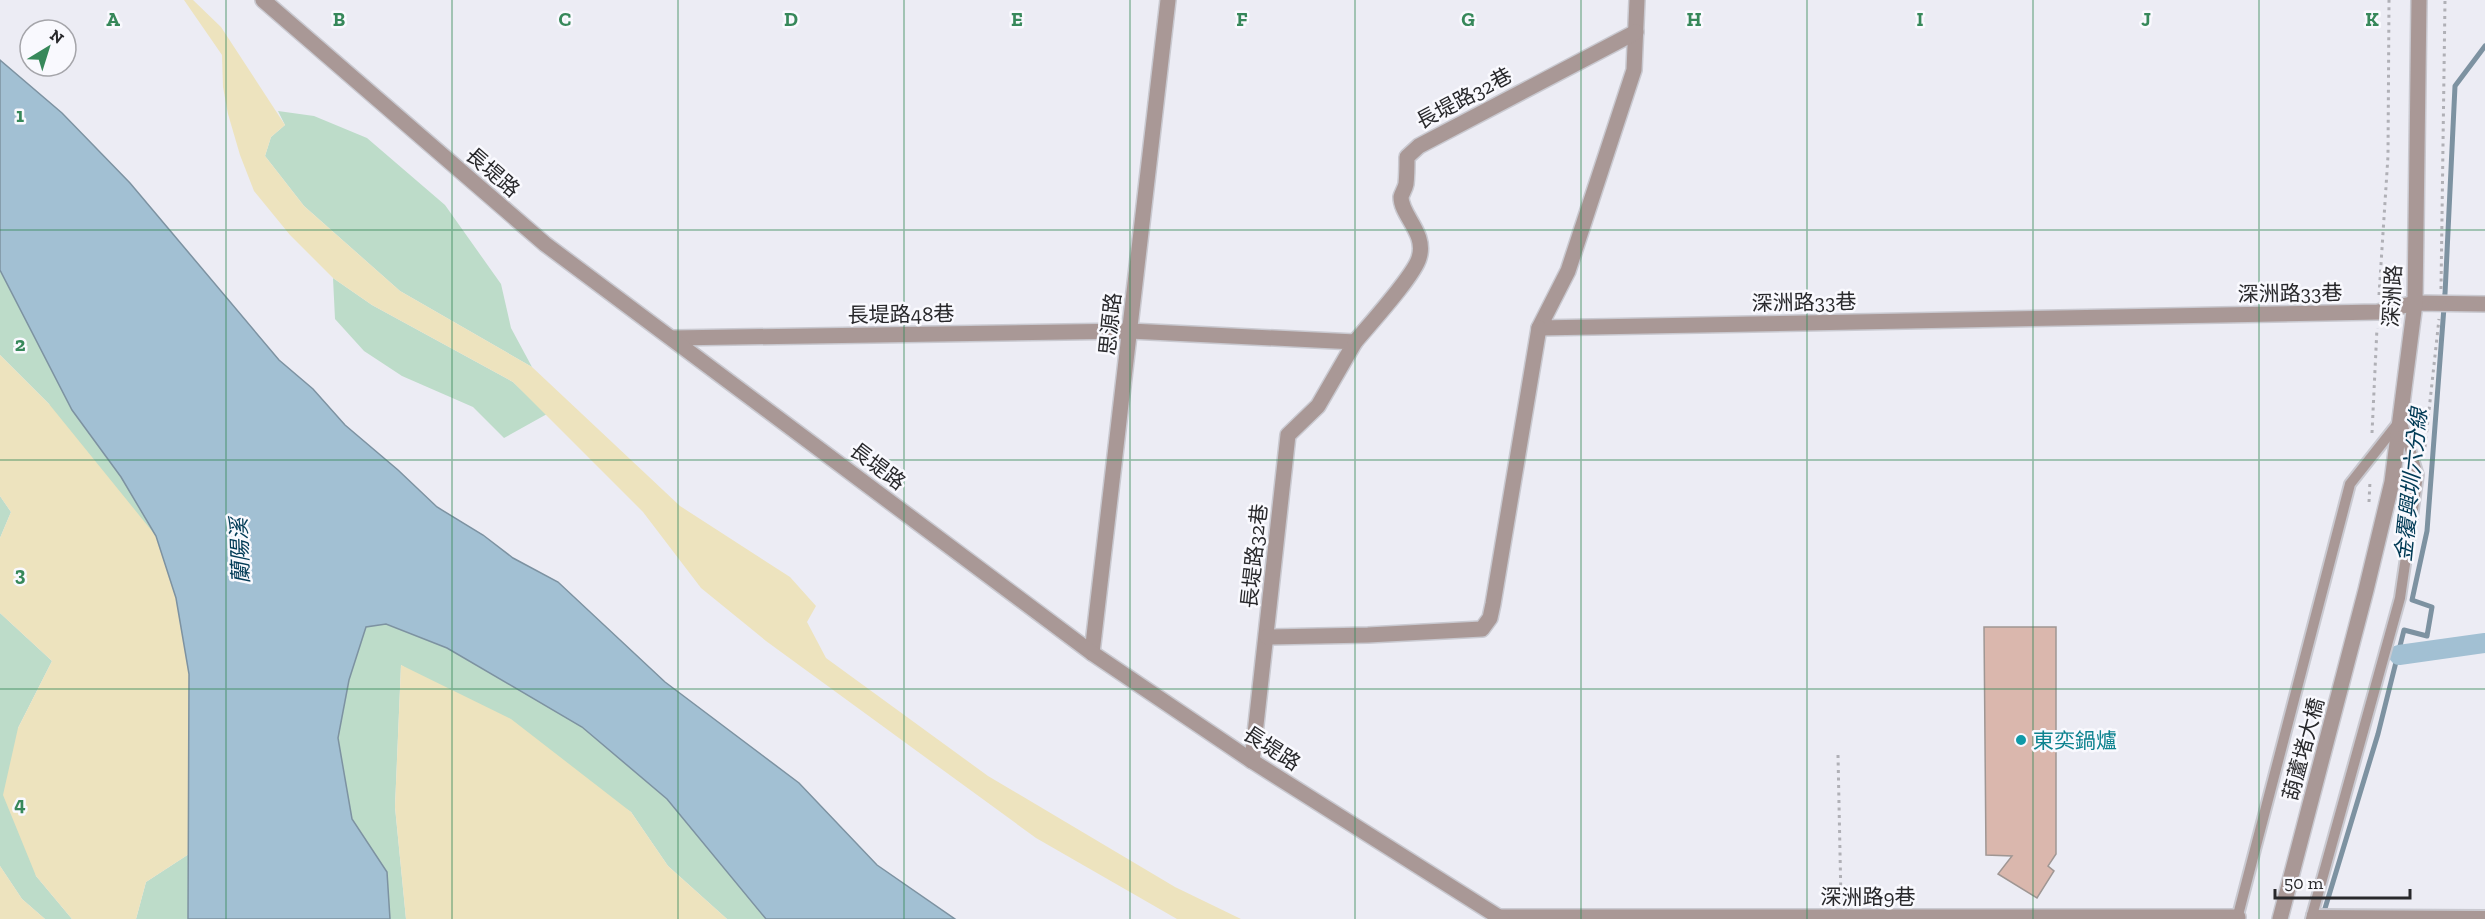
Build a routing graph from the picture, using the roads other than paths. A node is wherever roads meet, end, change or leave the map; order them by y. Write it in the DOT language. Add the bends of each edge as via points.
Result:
graph roads {
  1 [pos="263,0"];
  2 [pos="1168,0"];
  3 [pos="1637,0"];
  4 [pos="2419,0"];
  5 [pos="1636,32"];
  6 [pos="2415,303"];
  7 [pos="2485,304"];
  8 [pos="1539,328"];
  9 [pos="1130,331"];
  10 [pos="673,338"];
  11 [pos="1355,342"];
  12 [pos="2401,419"];
  13 [pos="2366,590"];
  14 [pos="1267,637"];
  15 [pos="1092,652"];
  16 [pos="1252,761"];
  17 [pos="2485,916"];
  18 [pos="2311,917"];
  19 [pos="1501,918"];
  20 [pos="2237,918"];
  21 [pos="2280,919"];
  1 -- 10 [label="street, 長堤路" via="545,244"];
  2 -- 9 [label="street, 思源路"];
  3 -- 5 [label="street"];
  4 -- 6 [label="street, 深洲路"];
  5 -- 8 [label="street" via="1634,70 1568,271"];
  5 -- 11 [label="street, 長堤路32巷" via="1419,146 1407,157 1406,185 1401,198 1420,242 1419,258"];
  6 -- 7 [label="street, 深洲路33巷"];
  6 -- 8 [label="street, 深洲路33巷" via="2378,312"];
  6 -- 12 [label="street, 深洲路"];
  8 -- 14 [label="street" via="1493,604 1482,629"];
  9 -- 10 [label="street, 長堤路48巷"];
  9 -- 11 [label="street"];
  9 -- 15 [label="street, 思源路"];
  10 -- 15 [label="street, 長堤路"];
  11 -- 14 [label="street, 長堤路32巷" via="1318,406 1288,435"];
  12 -- 13 [label="street, 深洲路" via="2392,482"];
  12 -- 18 [label="lane" via="2418,475 2400,598"];
  12 -- 20 [label="lane" via="2350,484"];
  13 -- 21 [label="street, 葫蘆堵大橋"];
  14 -- 16 [label="street, 長堤路32巷"];
  15 -- 16 [label="street, 長堤路"];
  16 -- 19 [label="street, 長堤路"];
  17 -- 18 [label="lane"];
  19 -- 20 [label="street, 深洲路9巷"];
}
